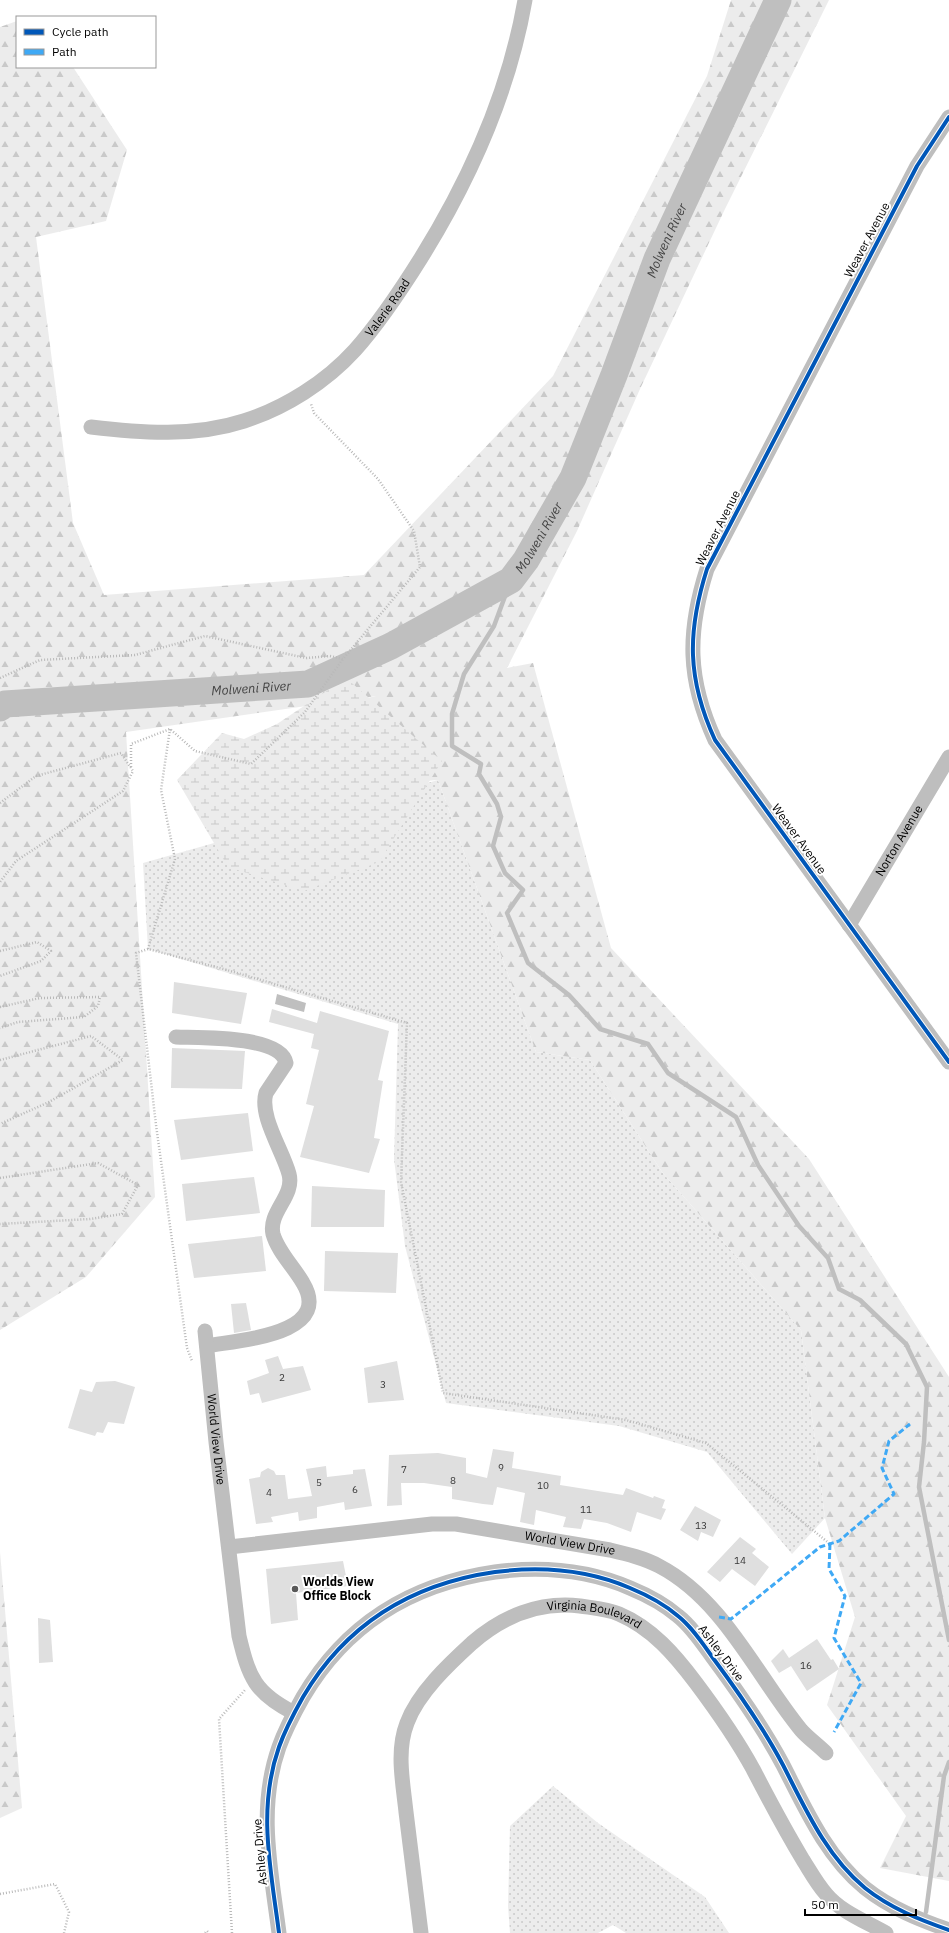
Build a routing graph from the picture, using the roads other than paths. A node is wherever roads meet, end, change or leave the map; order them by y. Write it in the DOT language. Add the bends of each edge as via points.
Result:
graph roads {
  1 [pos="525,0"];
  2 [pos="949,117"];
  3 [pos="91,427"];
  4 [pos="949,757"];
  5 [pos="849,925"];
  6 [pos="176,1037"];
  7 [pos="949,1062"];
  8 [pos="205,1331"];
  9 [pos="207,1346"];
  10 [pos="229,1547"];
  11 [pos="294,1713"];
  12 [pos="826,1753"];
  13 [pos="949,1930"];
  14 [pos="279,1933"];
  15 [pos="421,1933"];
  16 [pos="886,1933"];
  1 -- 3 [label="street, Valerie Road" via="508,68 471,169 411,274 382,317 355,350 312,386 280,406 243,422 186,432"];
  2 -- 5 [label="street, Weaver Avenue" via="917,166 711,562 698,598 693,627 692,658 696,683 715,740"];
  4 -- 5 [label="street, Norton Avenue"];
  5 -- 7 [label="street, Weaver Avenue"];
  6 -- 9 [label="street" via="236,1040 266,1045 276,1049 284,1057 286,1063 264,1099 266,1114 290,1175 289,1189 276,1214 273,1232 281,1251 303,1282 310,1300 307,1313 290,1327 261,1336"];
  8 -- 9 [label="street, World View Drive"];
  9 -- 10 [label="street, World View Drive"];
  10 -- 11 [label="street, World View Drive" via="239,1636 248,1669 256,1684 277,1704"];
  10 -- 12 [label="street, World View Drive" via="432,1524 464,1525 635,1556 659,1566 699,1595 719,1617 802,1730"];
  11 -- 13 [label="street, Ashley Drive" via="320,1671 338,1649 373,1618 415,1593 465,1577 510,1570 558,1570 598,1577 659,1602 680,1617 696,1635 748,1705 768,1737 816,1829 853,1876 865,1888 903,1912"];
  11 -- 14 [label="street, Ashley Drive" via="279,1746 271,1775 266,1830"];
  15 -- 16 [label="street, Virginia Boulevard" via="401,1756 402,1737 411,1713 419,1700 456,1658 484,1633 514,1615 535,1608 574,1605 606,1609 620,1614 658,1638 680,1662 727,1724 778,1819 826,1894 835,1904"];
}
